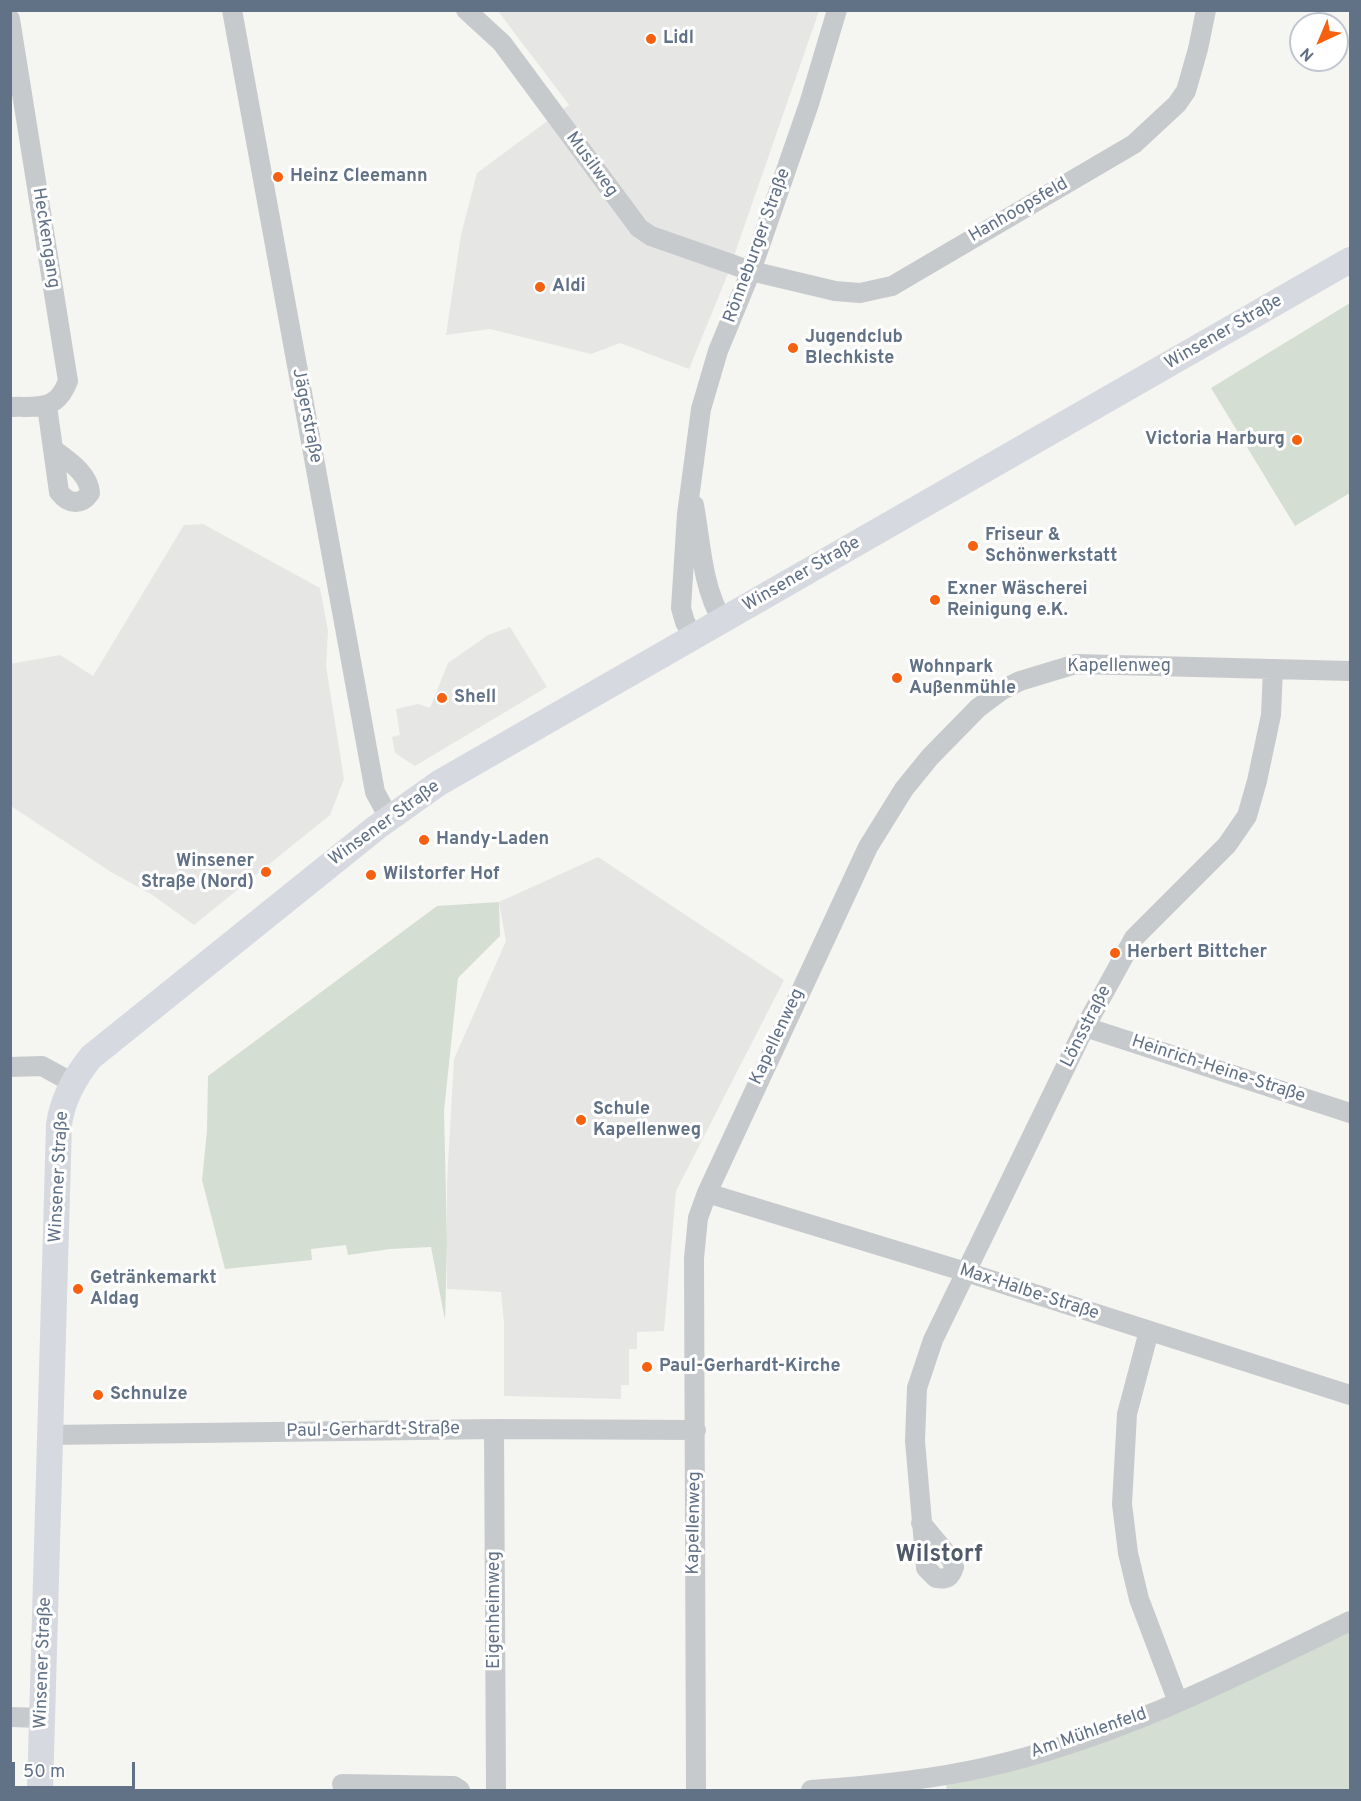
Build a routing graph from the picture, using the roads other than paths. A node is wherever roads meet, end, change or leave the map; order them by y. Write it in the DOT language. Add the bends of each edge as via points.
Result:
graph roads {
  1 [pos="232,10"];
  2 [pos="466,10"];
  3 [pos="837,10"];
  4 [pos="1206,10"];
  5 [pos="10,20"];
  6 [pos="1350,260"];
  7 [pos="751,271"];
  8 [pos="47,406"];
  9 [pos="10,407"];
  10 [pos="53,449"];
  11 [pos="691,485"];
  12 [pos="722,620"];
  13 [pos="693,636"];
  14 [pos="1274,669"];
  15 [pos="1350,671"];
  16 [pos="389,818"];
  17 [pos="1085,1027"];
  18 [pos="10,1067"];
  19 [pos="74,1083"];
  20 [pos="1350,1113"];
  21 [pos="707,1193"];
  22 [pos="966,1272"];
  23 [pos="1149,1331"];
  24 [pos="1350,1395"];
  25 [pos="494,1429"];
  26 [pos="696,1430"];
  27 [pos="50,1434"];
  28 [pos="921,1524"];
  29 [pos="1350,1621"];
  30 [pos="1178,1702"];
  31 [pos="10,1717"];
  32 [pos="42,1718"];
  33 [pos="342,1784"];
  34 [pos="40,1791"];
  35 [pos="460,1791"];
  36 [pos="496,1791"];
  37 [pos="696,1791"];
  38 [pos="811,1791"];
  1 -- 16 [label="street, Jägerstraße" via="375,792"];
  2 -- 7 [label="street, Musilweg" via="502,44 639,228 651,236"];
  3 -- 7 [label="street, Rönneburger Straße"];
  4 -- 7 [label="street, Hanhoopsfeld" via="1186,91 1134,144 892,286 860,293 835,291"];
  5 -- 8 [label="street, Heckengang" via="68,381 63,394"];
  6 -- 12 [label="main road, Winsener Straße"];
  7 -- 11 [label="street, Rönneburger Straße" via="718,351 701,409"];
  8 -- 9 [label="street"];
  8 -- 10 [label="street"];
  11 -- 12 [label="street, Rönneburger Straße" via="709,591"];
  11 -- 13 [label="street, Rönneburger Straße" via="681,609"];
  12 -- 13 [label="main road, Winsener Straße"];
  13 -- 16 [label="main road, Winsener Straße" via="448,778"];
  14 -- 15 [label="street, Kapellenweg"];
  14 -- 17 [label="street, Lönsstraße" via="1271,716 1247,816 1227,845 1134,938"];
  14 -- 21 [label="street, Kapellenweg" via="1076,664 1020,681 978,708 917,773 868,847"];
  16 -- 19 [label="main road, Winsener Straße" via="96,1052"];
  17 -- 20 [label="street, Heinrich-Heine-Straße"];
  17 -- 22 [label="street, Lönsstraße"];
  18 -- 19 [label="street" via="42,1066"];
  19 -- 27 [label="main road, Winsener Straße" via="59,1125"];
  21 -- 22 [label="street, Max-Halbe-Straße"];
  21 -- 26 [label="street, Kapellenweg" via="698,1218 694,1258"];
  22 -- 23 [label="street, Max-Halbe-Straße"];
  22 -- 28 [label="street, Lönsstraße" via="933,1340 917,1388 915,1441"];
  23 -- 24 [label="street, Max-Halbe-Straße"];
  23 -- 30 [label="street" via="1127,1414 1122,1503 1138,1599"];
  25 -- 26 [label="street, Paul-Gerhardt-Straße"];
  25 -- 27 [label="street, Paul-Gerhardt-Straße"];
  25 -- 36 [label="street, Eigenheimweg"];
  26 -- 37 [label="street, Kapellenweg"];
  27 -- 32 [label="main road, Winsener Straße"];
  29 -- 30 [label="street, Am Mühlenfeld"];
  30 -- 38 [label="street, Am Mühlenfeld" via="1081,1739 989,1766"];
  31 -- 32 [label="street"];
  32 -- 34 [label="main road, Winsener Straße"];
  33 -- 35 [label="street" via="454,1786"];
}
